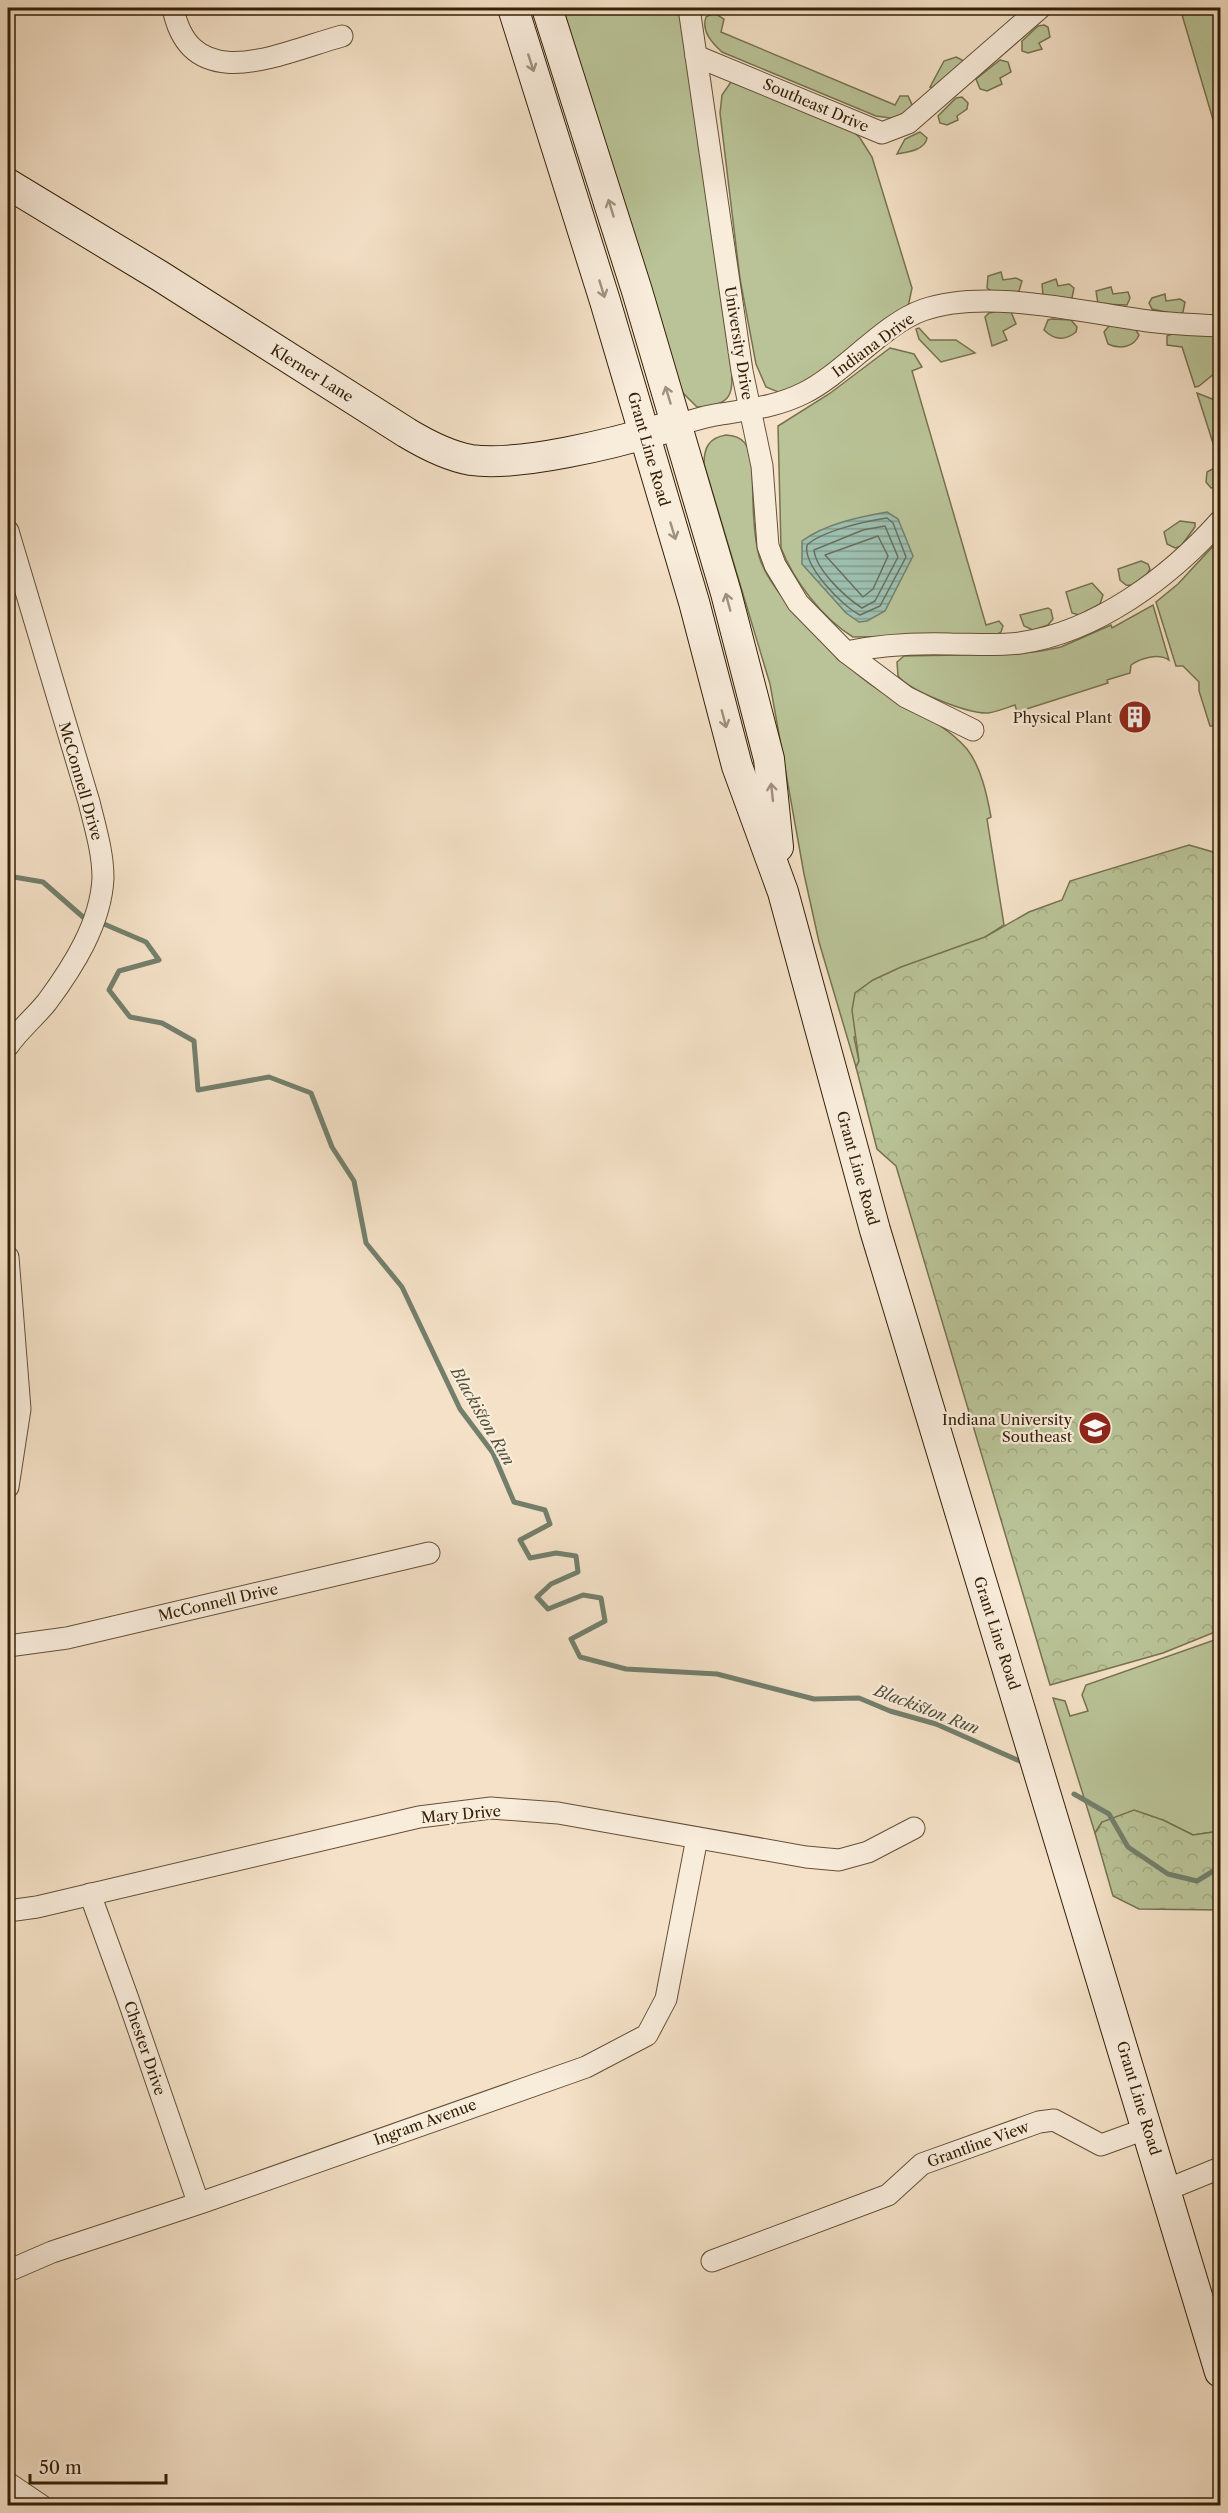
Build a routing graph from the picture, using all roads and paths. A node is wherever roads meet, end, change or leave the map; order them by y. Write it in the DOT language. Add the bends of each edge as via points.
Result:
graph roads {
  1 [pos="173,8"];
  2 [pos="513,8"];
  3 [pos="547,8"];
  4 [pos="689,8"];
  5 [pos="1040,8"];
  6 [pos="342,36"];
  7 [pos="696,56"];
  8 [pos="8,184"];
  9 [pos="1221,327"];
  10 [pos="750,411"];
  11 [pos="677,425"];
  12 [pos="644,434"];
  13 [pos="1221,521"];
  14 [pos="8,531"];
  15 [pos="846,652"];
  16 [pos="973,730"];
  17 [pos="783,892"];
  18 [pos="8,1046"];
  19 [pos="8,1257"];
  20 [pos="8,1487"];
  21 [pos="429,1553"];
  22 [pos="8,1646"];
  23 [pos="914,1828"];
  24 [pos="697,1838"];
  25 [pos="90,1894"];
  26 [pos="8,1911"];
  27 [pos="1148,2128"];
  28 [pos="1221,2168"];
  29 [pos="1166,2190"];
  30 [pos="198,2202"];
  31 [pos="712,2261"];
  32 [pos="8,2271"];
  33 [pos="1221,2372"];
  34 [pos="8,2483"];
  35 [pos="42,2505"];
  1 -- 6 [label="street" via="185,39 200,54 220,63 240,64"];
  2 -- 12 [label="main road, Grant Line Road, one-way"];
  11 -- 3 [label="main road, Grant Line Road, one-way"];
  4 -- 7 [label="street, University Drive"];
  5 -- 7 [label="street, Southeast Drive" via="908,123 882,133"];
  7 -- 10 [label="street, University Drive"];
  8 -- 12 [label="main road, Klerner Lane" via="407,433 448,454 472,460 530,458"];
  9 -- 10 [label="street, Indiana Drive" via="998,302 959,303 922,311 804,393"];
  10 -- 11 [label="street, Indiana Drive"];
  10 -- 15 [label="street, University Drive" via="762,466 768,546 775,565 798,603"];
  11 -- 12 [label="main road, Klerner Lane"];
  17 -- 11 [label="main road, Grant Line Road, one-way" via="769,759"];
  12 -- 17 [label="main road, Grant Line Road, one-way" via="737,766"];
  13 -- 15 [label="street" via="1174,567 1131,597 1073,627 1019,643 910,645"];
  14 -- 18 [label="street, McConnell Drive" via="89,802 103,879 96,914 80,952 46,1003"];
  15 -- 16 [label="street, University Drive" via="906,697"];
  17 -- 27 [label="main road, Grant Line Road" via="879,1241"];
  19 -- 20 [label="street" via="21,1409"];
  21 -- 22 [label="street, McConnell Drive" via="68,1638"];
  23 -- 24 [label="street, Mary Drive" via="868,1852 838,1860"];
  24 -- 25 [label="street, Mary Drive" via="558,1813 491,1808 419,1817"];
  24 -- 30 [label="street, Ingram Avenue" via="666,1999 647,2035 605,2060"];
  25 -- 26 [label="street, Mary Drive"];
  25 -- 30 [label="street, Chester Drive"];
  27 -- 29 [label="main road, Grant Line Road"];
  27 -- 31 [label="street, Grantline View" via="1101,2145 1054,2120 1039,2122 922,2164 888,2195"];
  28 -- 29 [label="street"];
  29 -- 33 [label="main road, Grant Line Road"];
  30 -- 32 [label="street, Ingram Avenue"];
  34 -- 35 [label="street"];
}
